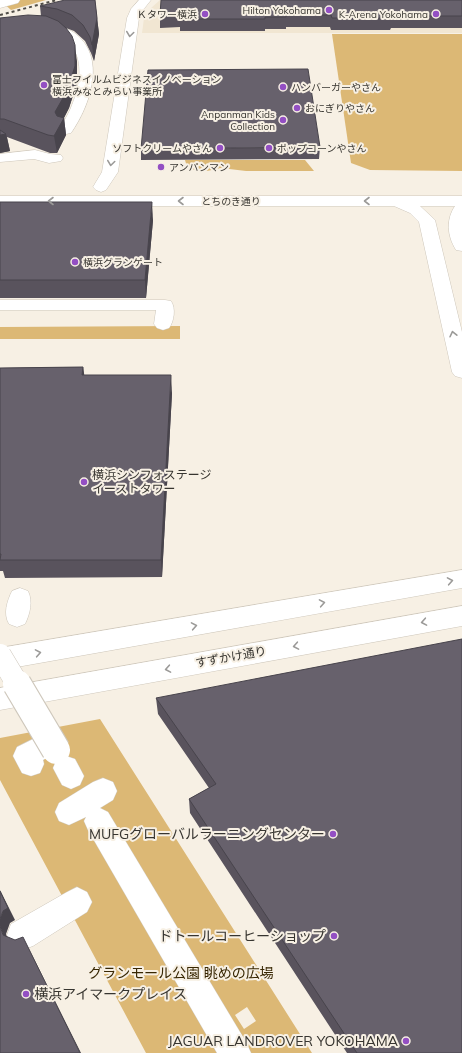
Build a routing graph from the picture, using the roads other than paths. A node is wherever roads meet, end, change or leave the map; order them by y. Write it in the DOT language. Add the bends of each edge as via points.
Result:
graph roads {
  1 [pos="3,0"];
  2 [pos="14,0"];
  3 [pos="135,0"];
  4 [pos="145,0"];
  5 [pos="0,2"];
  6 [pos="45,15"];
  7 [pos="0,28"];
  8 [pos="66,130"];
  9 [pos="8,143"];
  10 [pos="35,154"];
  11 [pos="0,158"];
  12 [pos="56,158"];
  13 [pos="0,186"];
  14 [pos="101,186"];
  15 [pos="462,187"];
  16 [pos="0,201"];
  17 [pos="396,201"];
  18 [pos="462,201"];
  19 [pos="462,208"];
  20 [pos="462,246"];
  21 [pos="0,305"];
  22 [pos="158,315"];
  23 [pos="0,316"];
  24 [pos="126,316"];
  25 [pos="462,372"];
  26 [pos="462,579"];
  27 [pos="462,616"];
  28 [pos="0,655"];
  29 [pos="0,660"];
  30 [pos="0,699"];
  31 [pos="31,764"];
  32 [pos="77,786"];
  33 [pos="77,902"];
  34 [pos="22,935"];
  35 [pos="235,1053"];
  1 -- 5 [label="street"];
  2 -- 5 [label="street"];
  3 -- 14 [label="street" via="124,13 121,24 97,172"];
  4 -- 14 [label="street, one-way" via="132,18 110,172"];
  6 -- 7 [label="street"];
  7 -- 8 [label="street" via="46,27 69,34 84,51 87,64 86,86"];
  9 -- 10 [label="street"];
  10 -- 11 [label="street"];
  10 -- 12 [label="street" via="49,159"];
  13 -- 14 [label="street, とちのき通り"];
  14 -- 15 [label="street, とちのき通り"];
  17 -- 16 [label="street, とちのき通り, one-way"];
  17 -- 18 [label="street, とちのき通り"];
  25 -- 17 [label="street, one-way" via="426,220 416,210"];
  19 -- 20 [label="street" via="455,220"];
  21 -- 22 [label="street"];
  23 -- 24 [label="street"];
  29 -- 26 [label="street, one-way"];
  27 -- 30 [label="street, すずかけ通り, one-way"];
  28 -- 32 [label="street, bridge"];
  31 -- 32 [label="street" via="26,756"];
  32 -- 35 [label="street"];
  33 -- 34 [label="street"];
}
